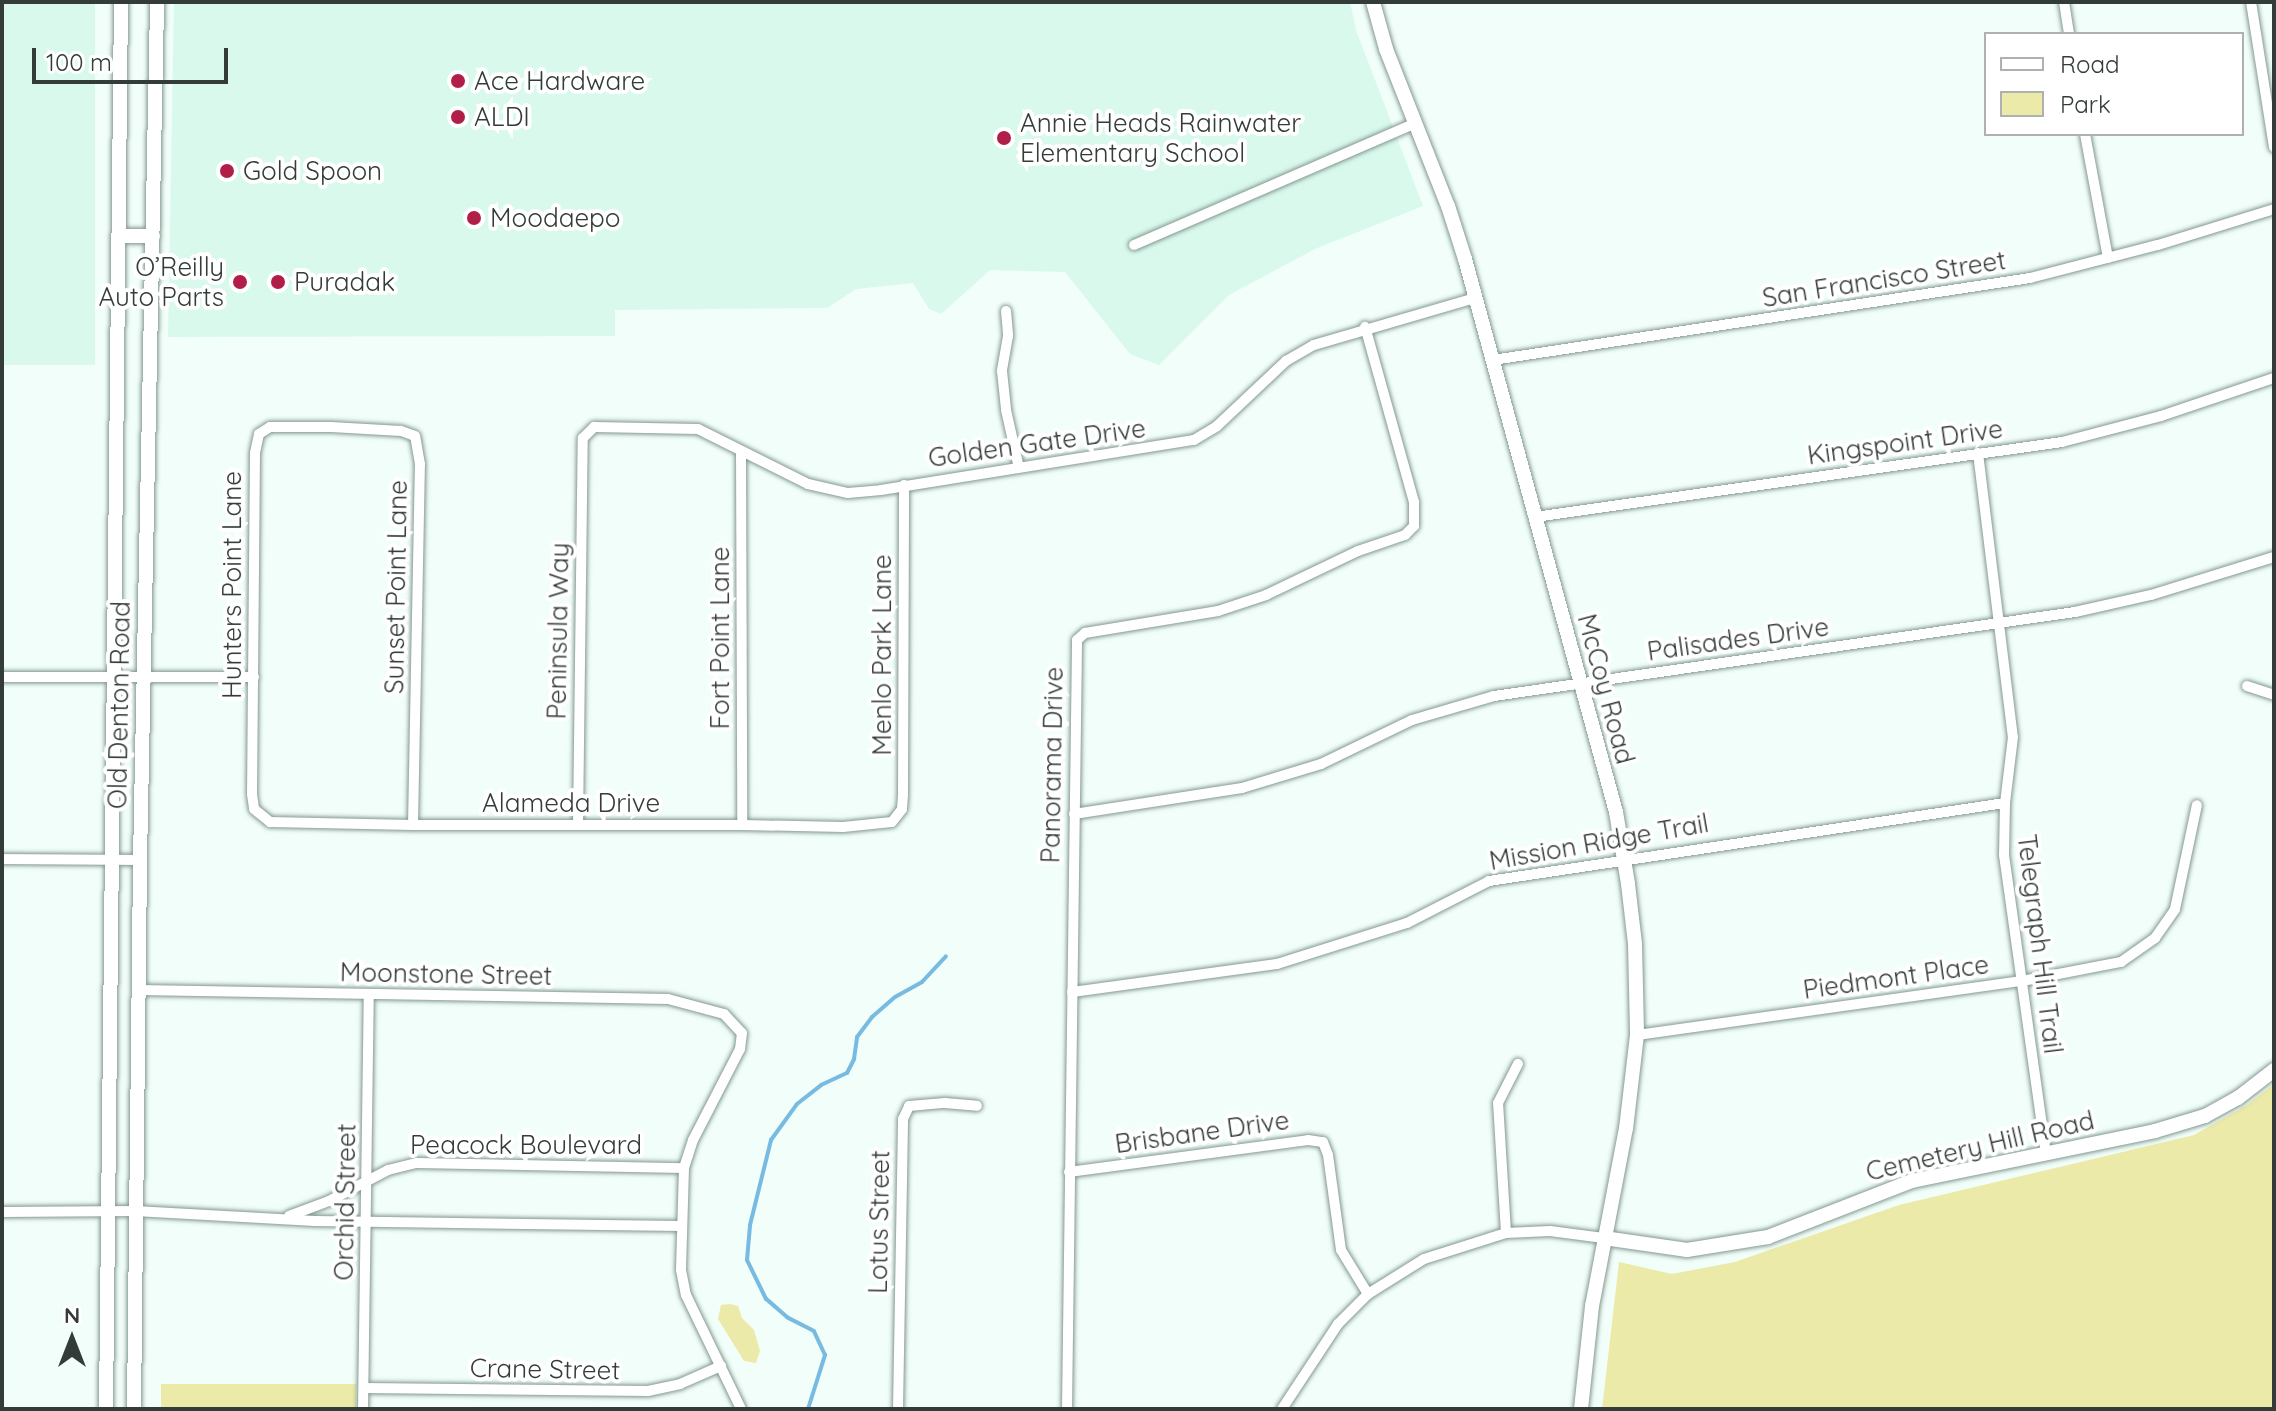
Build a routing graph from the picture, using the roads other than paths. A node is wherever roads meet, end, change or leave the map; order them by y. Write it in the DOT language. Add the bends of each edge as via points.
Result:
graph roads {
  1 [pos="121,2"];
  2 [pos="157,2"];
  3 [pos="1373,2"];
  4 [pos="2064,2"];
  5 [pos="2251,2"];
  6 [pos="2069,32"];
  7 [pos="1414,124"];
  8 [pos="2085,136"];
  9 [pos="2274,147"];
  10 [pos="2274,209"];
  11 [pos="118,236"];
  12 [pos="153,236"];
  13 [pos="1134,245"];
  14 [pos="2108,258"];
  15 [pos="1475,298"];
  16 [pos="1006,311"];
  17 [pos="1365,327"];
  18 [pos="1493,360"];
  19 [pos="2274,378"];
  20 [pos="331,427"];
  21 [pos="583,438"];
  22 [pos="741,452"];
  23 [pos="1978,453"];
  24 [pos="1019,468"];
  25 [pos="904,485"];
  26 [pos="1535,517"];
  27 [pos="2274,557"];
  28 [pos="1998,623"];
  29 [pos="2,677"];
  30 [pos="113,677"];
  31 [pos="144,677"];
  32 [pos="254,677"];
  33 [pos="1579,684"];
  34 [pos="2247,686"];
  35 [pos="2274,695"];
  36 [pos="2005,803"];
  37 [pos="2197,805"];
  38 [pos="254,809"];
  39 [pos="1074,814"];
  40 [pos="892,822"];
  41 [pos="413,825"];
  42 [pos="578,825"];
  43 [pos="742,825"];
  44 [pos="1624,858"];
  45 [pos="2,859"];
  46 [pos="109,860"];
  47 [pos="140,860"];
  48 [pos="2022,981"];
  49 [pos="138,990"];
  50 [pos="1072,992"];
  51 [pos="369,995"];
  52 [pos="1637,1035"];
  53 [pos="1518,1064"];
  54 [pos="2274,1070"];
  55 [pos="977,1106"];
  56 [pos="2046,1155"];
  57 [pos="684,1168"];
  58 [pos="1069,1172"];
  59 [pos="367,1179"];
  60 [pos="105,1211"];
  61 [pos="135,1211"];
  62 [pos="2,1212"];
  63 [pos="283,1218"];
  64 [pos="366,1221"];
  65 [pos="681,1226"];
  66 [pos="1506,1233"];
  67 [pos="1604,1238"];
  68 [pos="1368,1294"];
  69 [pos="721,1366"];
  70 [pos="364,1388"];
  71 [pos="106,1409"];
  72 [pos="134,1409"];
  73 [pos="363,1409"];
  74 [pos="741,1409"];
  75 [pos="898,1409"];
  76 [pos="1067,1409"];
  77 [pos="1282,1409"];
  78 [pos="1581,1409"];
  1 -- 11 [label="main road, Old Denton Road"];
  2 -- 12 [label="main road, Old Denton Road"];
  3 -- 7 [label="main road, McCoy Road"];
  4 -- 6 [label="street"];
  5 -- 9 [label="street"];
  7 -- 13 [label="street"];
  7 -- 15 [label="main road, McCoy Road" via="1448,206"];
  8 -- 14 [label="street"];
  10 -- 14 [label="street, San Francisco Street"];
  11 -- 12 [label="main road"];
  11 -- 30 [label="main road, Old Denton Road"];
  12 -- 31 [label="main road, Old Denton Road"];
  14 -- 18 [label="street, San Francisco Street" via="1953,292"];
  15 -- 17 [label="street, Golden Gate Drive"];
  15 -- 18 [label="main road, McCoy Road"];
  16 -- 24 [label="street" via="1002,371"];
  17 -- 24 [label="street, Golden Gate Drive" via="1286,361 1217,426 1194,440"];
  17 -- 39 [label="street, Panorama Drive" via="1414,502 1414,526 1405,535 1218,611 1085,633 1077,640 1075,656"];
  18 -- 26 [label="main road, McCoy Road"];
  19 -- 23 [label="street, Kingspoint Drive" via="2062,442"];
  20 -- 32 [label="street, Hunters Point Lane" via="270,427 259,434"];
  20 -- 41 [label="street, Sunset Point Lane" via="401,431 415,436 418,449"];
  21 -- 22 [label="street, Golden Gate Drive" via="594,427 682,427 711,434"];
  21 -- 42 [label="street, Peninsula Way"];
  22 -- 25 [label="street, Golden Gate Drive" via="824,489 848,493"];
  22 -- 43 [label="street, Fort Point Lane"];
  23 -- 26 [label="street, Kingspoint Drive"];
  23 -- 28 [label="street, Telegraph Hill Trail"];
  24 -- 25 [label="street, Golden Gate Drive"];
  25 -- 40 [label="street, Menlo Park Lane" via="903,794 902,809"];
  26 -- 33 [label="main road, McCoy Road"];
  27 -- 28 [label="street, Palisades Drive" via="2151,595"];
  28 -- 33 [label="street, Palisades Drive"];
  28 -- 36 [label="street, Telegraph Hill Trail" via="2013,737"];
  29 -- 30 [label="street"];
  30 -- 31 [label="street"];
  30 -- 46 [label="main road, Old Denton Road"];
  31 -- 32 [label="street"];
  31 -- 47 [label="main road, Old Denton Road"];
  32 -- 38 [label="street, Hunters Point Lane"];
  33 -- 39 [label="street, Palisades Drive" via="1441,710 1321,764 1242,788"];
  33 -- 44 [label="main road, McCoy Road"];
  34 -- 35 [label="street"];
  36 -- 44 [label="street, Mission Ridge Trail"];
  36 -- 48 [label="street, Telegraph Hill Trail" via="2004,855"];
  37 -- 48 [label="street, Piedmont Place" via="2182,890 2170,921 2155,938 2121,962"];
  38 -- 41 [label="street, Alameda Drive" via="270,822"];
  39 -- 50 [label="street, Panorama Drive"];
  40 -- 43 [label="street, Alameda Drive" via="843,827"];
  41 -- 42 [label="street, Alameda Drive"];
  42 -- 43 [label="street, Alameda Drive"];
  44 -- 50 [label="street, Mission Ridge Trail" via="1489,881 1407,923 1277,964"];
  44 -- 52 [label="main road, McCoy Road" via="1635,944"];
  45 -- 46 [label="street"];
  46 -- 47 [label="street"];
  46 -- 60 [label="main road, Old Denton Road"];
  47 -- 49 [label="main road, Old Denton Road"];
  48 -- 52 [label="street, Piedmont Place"];
  48 -- 56 [label="street, Telegraph Hill Trail"];
  49 -- 51 [label="street, Moonstone Street"];
  49 -- 61 [label="main road, Old Denton Road"];
  50 -- 58 [label="street, Panorama Drive"];
  51 -- 57 [label="street, Moonstone Street" via="668,999 724,1014 742,1033 740,1049"];
  51 -- 59 [label="street, Orchid Street"];
  52 -- 67 [label="main road, McCoy Road" via="1626,1128"];
  53 -- 66 [label="street" via="1498,1103"];
  54 -- 56 [label="main road, Cemetery Hill Road" via="2205,1116"];
  55 -- 75 [label="street, Lotus Street" via="909,1106 903,1119"];
  56 -- 67 [label="main road, Cemetery Hill Road" via="1912,1181 1768,1237 1687,1250"];
  57 -- 59 [label="street, Peacock Boulevard" via="417,1163"];
  57 -- 65 [label="street"];
  58 -- 68 [label="street, Brisbane Drive" via="1323,1142 1341,1250"];
  58 -- 76 [label="street, Panorama Drive"];
  59 -- 63 [label="street, Peacock Boulevard"];
  59 -- 64 [label="street, Orchid Street"];
  60 -- 61 [label="street, Peacock Boulevard"];
  60 -- 62 [label="street, Peacock Boulevard"];
  60 -- 71 [label="main road, Old Denton Road"];
  61 -- 63 [label="street, Peacock Boulevard"];
  61 -- 72 [label="main road, Old Denton Road"];
  63 -- 64 [label="street, Peacock Boulevard"];
  64 -- 65 [label="street, Peacock Boulevard"];
  64 -- 70 [label="street, Orchid Street"];
  65 -- 69 [label="street" via="686,1295"];
  66 -- 67 [label="street, Cemetery Hill Road" via="1550,1231"];
  66 -- 68 [label="street, Cemetery Hill Road" via="1424,1259"];
  67 -- 78 [label="main road, McCoy Road"];
  68 -- 77 [label="street, Cemetery Hill Road" via="1338,1324"];
  69 -- 70 [label="street, Crane Street" via="648,1391"];
  69 -- 74 [label="street"];
  70 -- 73 [label="street, Orchid Street"];
}
